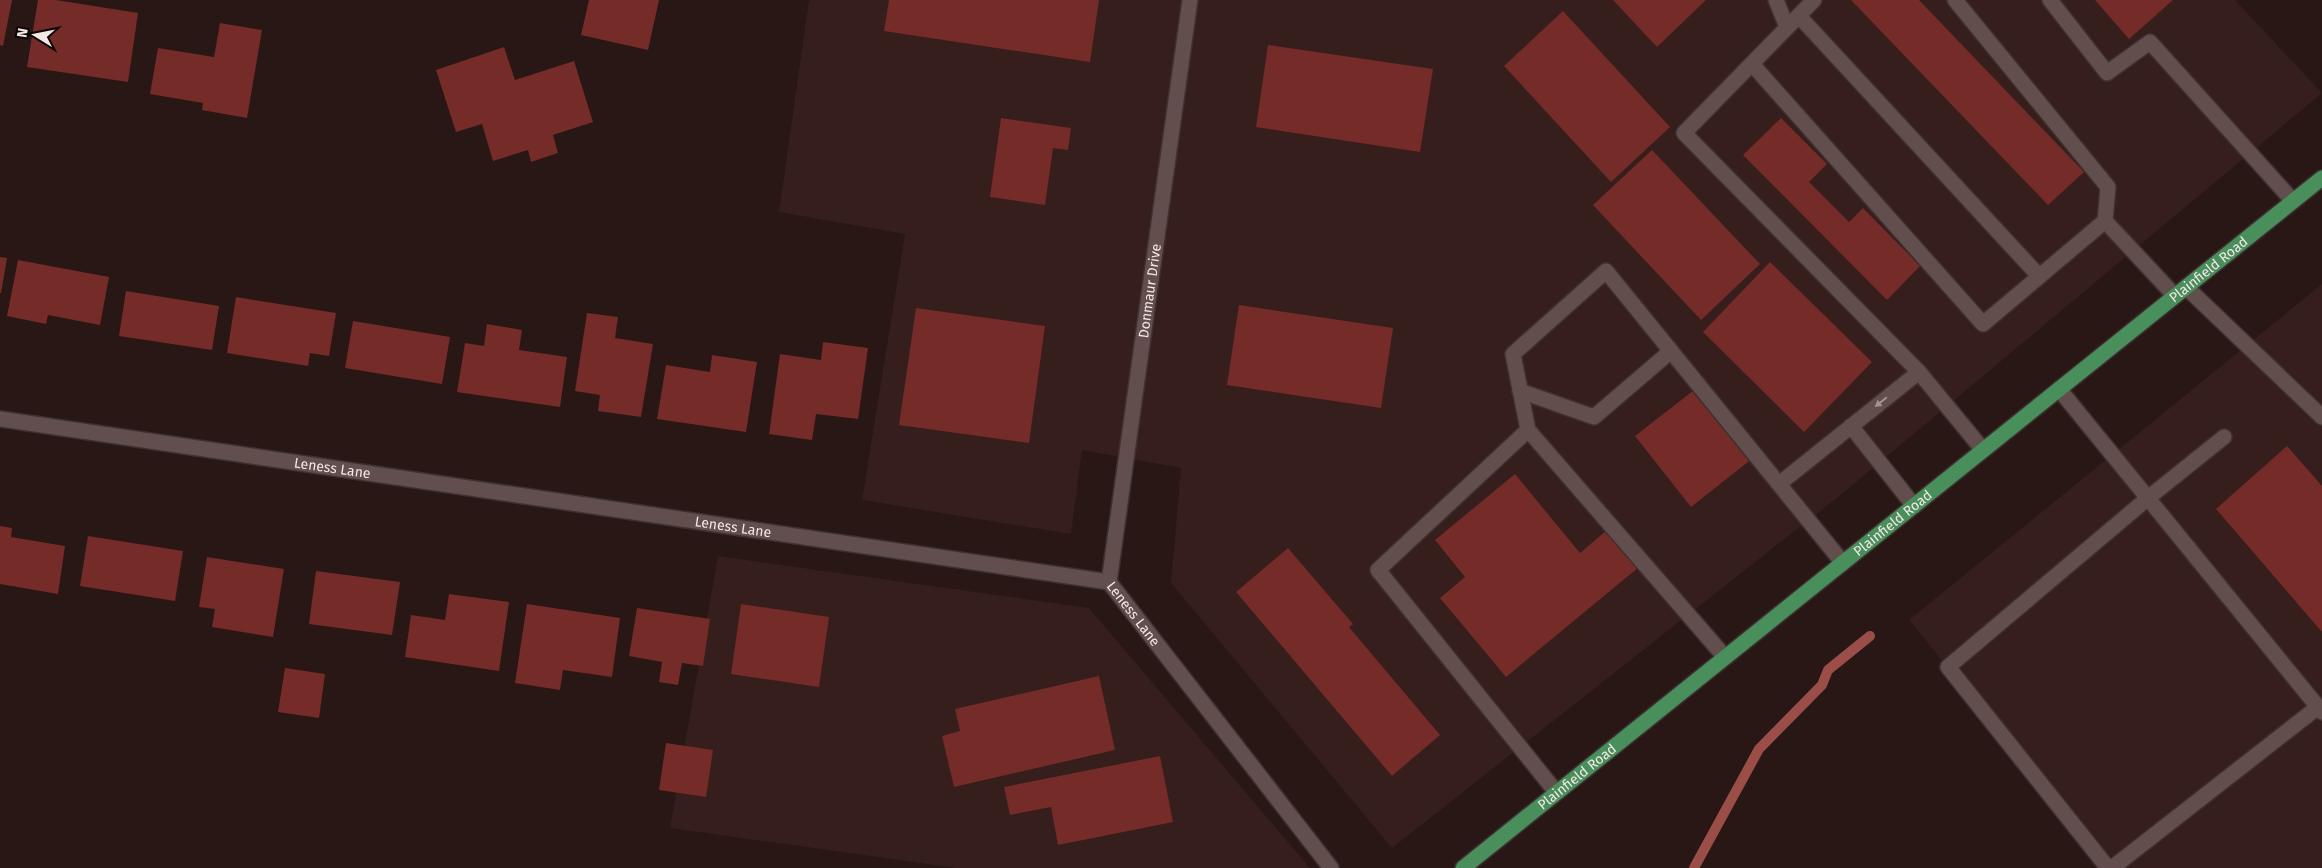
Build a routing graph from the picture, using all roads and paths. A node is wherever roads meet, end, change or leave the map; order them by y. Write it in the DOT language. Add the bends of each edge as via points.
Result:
graph roads {
  1 [pos="1190,0"];
  2 [pos="1776,0"];
  3 [pos="1814,0"];
  4 [pos="1955,0"];
  5 [pos="2050,0"];
  6 [pos="1799,16"];
  7 [pos="1787,27"];
  8 [pos="1752,64"];
  9 [pos="2322,178"];
  10 [pos="2293,202"];
  11 [pos="2105,220"];
  12 [pos="2039,276"];
  13 [pos="2180,292"];
  14 [pos="1671,351"];
  15 [pos="1919,372"];
  16 [pos="2059,389"];
  17 [pos="1520,391"];
  18 [pos="2322,417"];
  19 [pos="0,419"];
  20 [pos="1850,426"];
  21 [pos="1528,430"];
  22 [pos="2224,438"];
  23 [pos="1983,450"];
  24 [pos="1779,484"];
  25 [pos="2148,498"];
  26 [pos="1914,506"];
  27 [pos="1843,563"];
  28 [pos="1109,582"];
  29 [pos="1725,657"];
  30 [pos="2320,710"];
  31 [pos="1556,792"];
  32 [pos="1331,868"];
  33 [pos="1463,868"];
  34 [pos="2108,868"];
  35 [pos="2112,868"];
  1 -- 28 [label="street, Donmaur Drive"];
  2 -- 7 [label="street"];
  3 -- 6 [label="street"];
  4 -- 11 [label="street" via="2108,187"];
  5 -- 10 [label="street" via="2107,73 2150,42"];
  6 -- 7 [label="street"];
  6 -- 12 [label="street"];
  7 -- 8 [label="street"];
  8 -- 12 [label="street" via="1983,324"];
  8 -- 15 [label="street" via="1684,133"];
  9 -- 10 [label="main road, Plainfield Road"];
  10 -- 13 [label="main road, Plainfield Road"];
  11 -- 12 [label="street"];
  11 -- 13 [label="street"];
  13 -- 16 [label="main road, Plainfield Road"];
  13 -- 18 [label="street"];
  14 -- 17 [label="street" via="1594,417"];
  14 -- 17 [label="street" via="1606,271 1513,354"];
  14 -- 24 [label="street"];
  15 -- 20 [label="street, one-way"];
  15 -- 23 [label="street"];
  16 -- 23 [label="main road, Plainfield Road"];
  16 -- 25 [label="street"];
  17 -- 21 [label="street"];
  19 -- 28 [label="street, Leness Lane"];
  20 -- 24 [label="street"];
  20 -- 26 [label="street"];
  21 -- 29 [label="street"];
  21 -- 31 [label="street" via="1378,570"];
  22 -- 25 [label="street"];
  23 -- 26 [label="main road, Plainfield Road"];
  24 -- 27 [label="street"];
  25 -- 30 [label="street"];
  25 -- 34 [label="street" via="1948,667"];
  26 -- 27 [label="main road, Plainfield Road"];
  27 -- 29 [label="main road, Plainfield Road"];
  28 -- 32 [label="street, Leness Lane"];
  29 -- 31 [label="main road, Plainfield Road"];
  30 -- 35 [label="street"];
  31 -- 33 [label="main road, Plainfield Road"];
}
